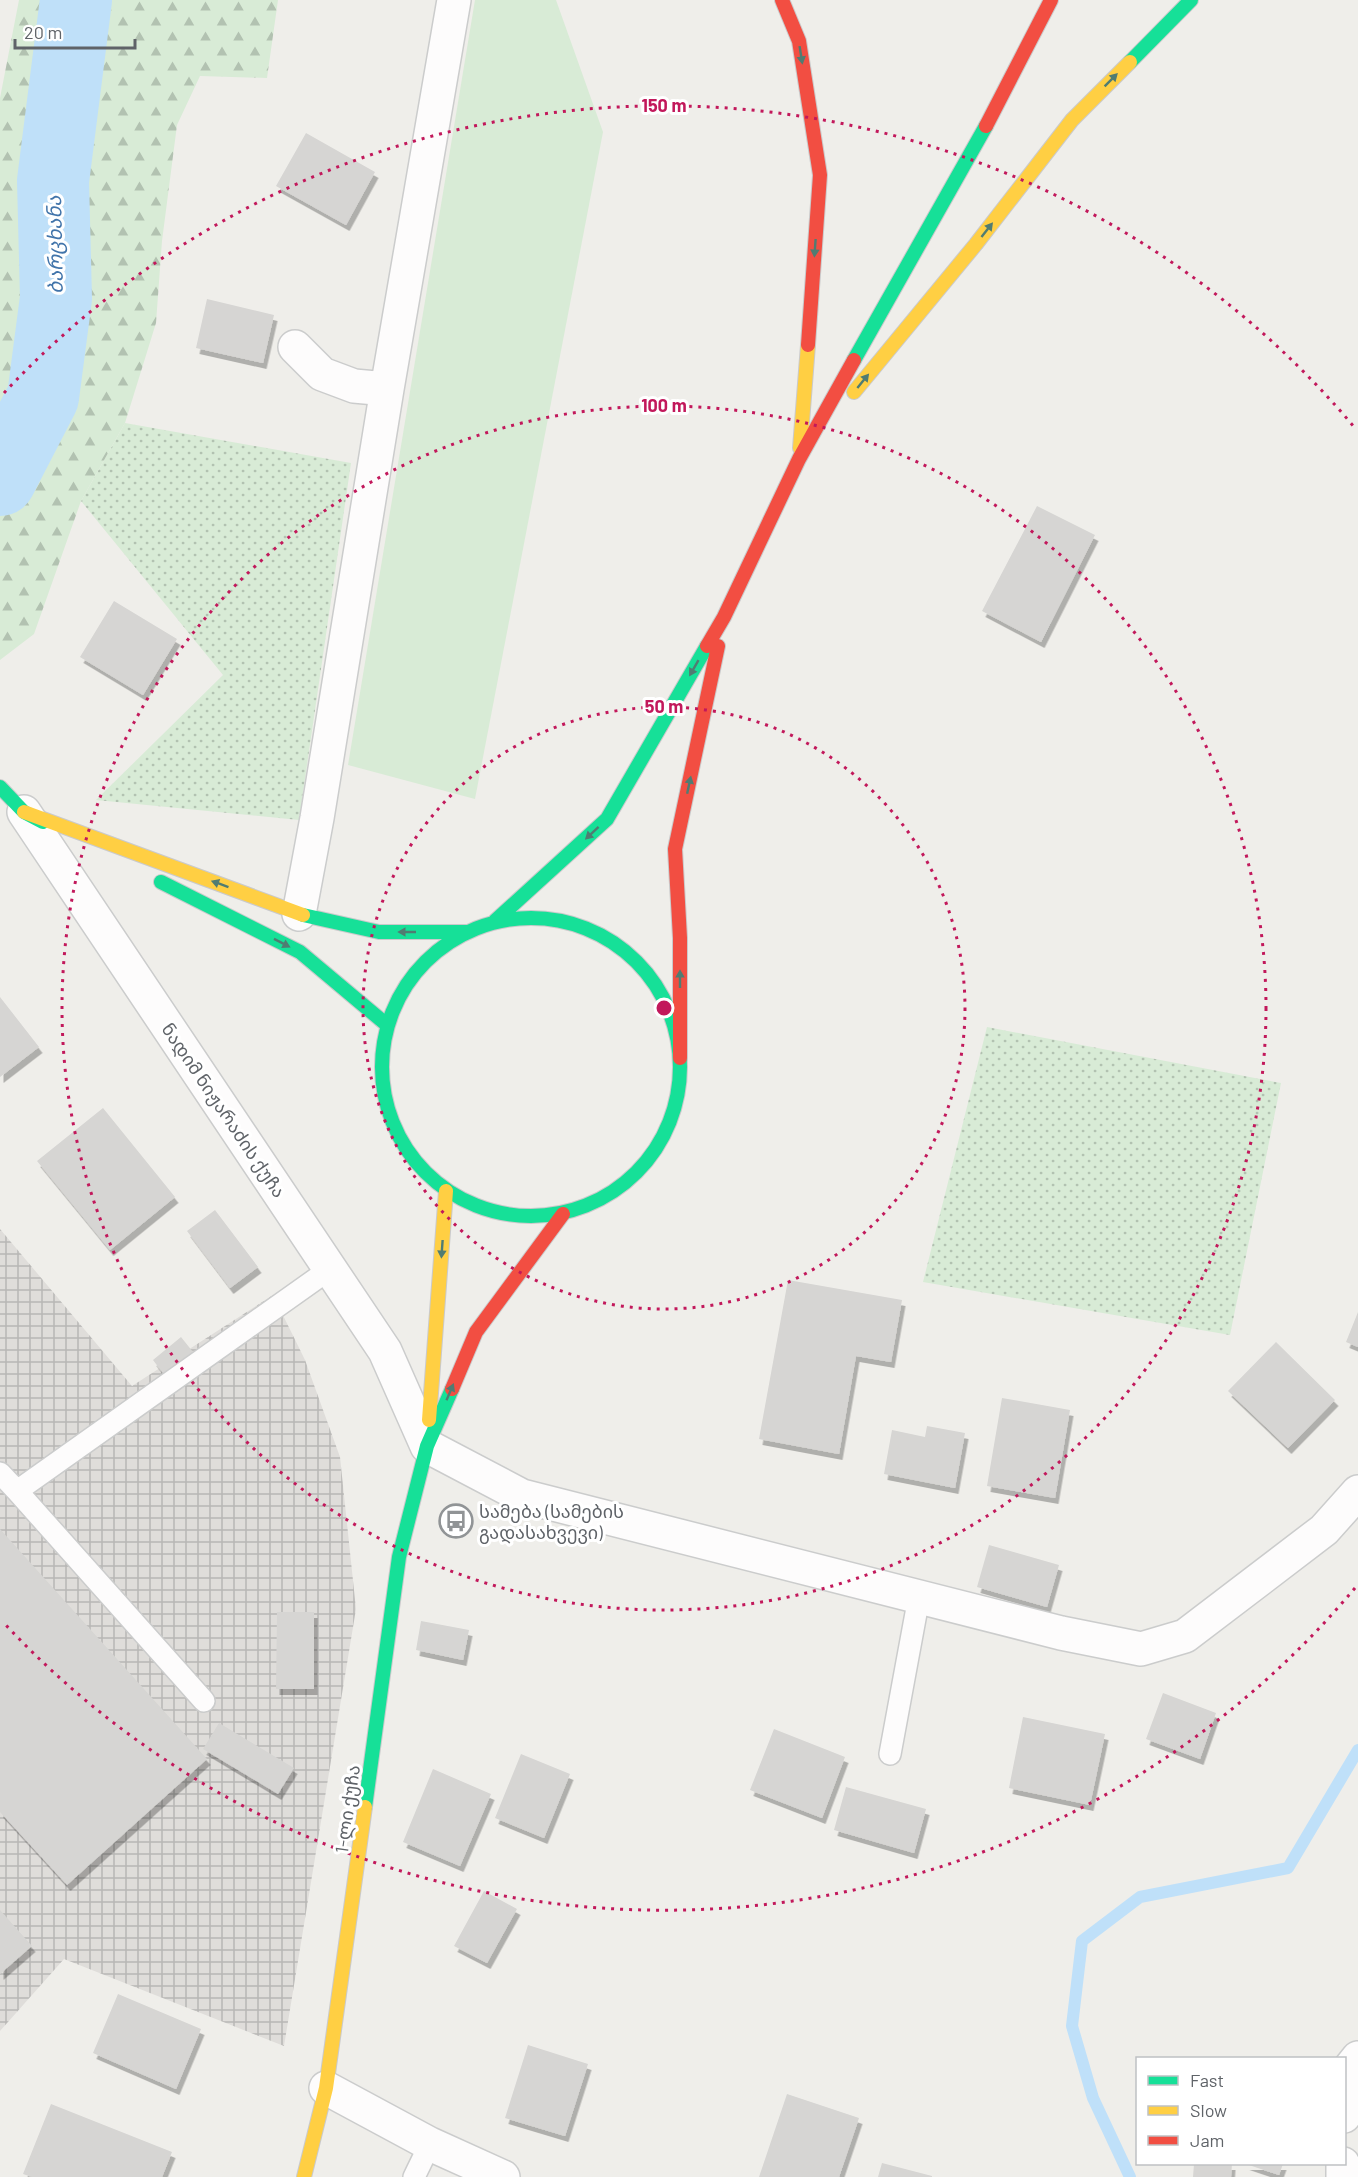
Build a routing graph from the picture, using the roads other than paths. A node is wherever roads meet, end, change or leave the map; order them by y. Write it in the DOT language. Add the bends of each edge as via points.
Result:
graph roads {
  1 [pos="454,0"];
  2 [pos="782,0"];
  3 [pos="1042,0"];
  4 [pos="1051,0"];
  5 [pos="1191,0"];
  6 [pos="1030,38"];
  7 [pos="295,347"];
  8 [pos="387,389"];
  9 [pos="799,459"];
  10 [pos="724,617"];
  11 [pos="0,787"];
  12 [pos="24,812"];
  13 [pos="130,866"];
  14 [pos="152,877"];
  15 [pos="299,914"];
  16 [pos="495,921"];
  17 [pos="466,932"];
  18 [pos="387,1024"];
  19 [pos="680,1058"];
  20 [pos="447,1191"];
  21 [pos="562,1214"];
  22 [pos="330,1269"];
  23 [pos="427,1446"];
  24 [pos="0,1473"];
  25 [pos="17,1491"];
  26 [pos="1358,1492"];
  27 [pos="919,1597"];
  28 [pos="204,1701"];
  29 [pos="890,1754"];
  30 [pos="1358,2058"];
  31 [pos="327,2088"];
  32 [pos="1346,2100"];
  33 [pos="430,2144"];
  34 [pos="304,2177"];
  35 [pos="414,2177"];
  36 [pos="503,2177"];
  1 -- 8 [label="street"];
  2 -- 9 [label="main road, one-way" via="799,40 820,175"];
  3 -- 6 [label="main road"];
  4 -- 6 [label="main road"];
  9 -- 5 [label="main road, one-way" via="976,244 1072,120"];
  6 -- 9 [label="main road" via="990,118"];
  7 -- 8 [label="street" via="322,374 354,386"];
  8 -- 15 [label="street"];
  9 -- 10 [label="main road"];
  10 -- 16 [label="main road, one-way" via="607,819"];
  19 -- 10 [label="main road, one-way" via="675,849"];
  11 -- 12 [label="main road, ნადიმ ნიჟარაძის ქუჩა"];
  12 -- 13 [label="main road"];
  15 -- 12 [label="main road, one-way"];
  12 -- 22 [label="street, ნადიმ ნიჟარაძის ქუჩა"];
  14 -- 18 [label="main road, one-way" via="300,952"];
  17 -- 15 [label="main road, one-way" via="379,932"];
  16 -- 17 [label="main road"];
  16 -- 19 [label="main road" via="528,917 561,920 592,930 620,947 644,969 663,996 675,1026"];
  17 -- 18 [label="main road" via="439,948 417,970 399,996"];
  18 -- 20 [label="main road" via="381,1066 389,1117 423,1170"];
  19 -- 21 [label="main road" via="679,1089 672,1118 641,1169 618,1189"];
  20 -- 21 [label="main road" via="502,1214"];
  20 -- 23 [label="main road, one-way"];
  23 -- 21 [label="main road, one-way" via="476,1332"];
  22 -- 23 [label="street, ნადიმ ნიჟარაძის ქუჩა" via="385,1351"];
  22 -- 25 [label="lane"];
  23 -- 27 [label="street" via="522,1496"];
  23 -- 31 [label="main road, 1-ლი ქუჩა" via="399,1557"];
  24 -- 25 [label="lane"];
  25 -- 28 [label="lane"];
  26 -- 27 [label="street" via="1324,1530 1185,1636 1141,1649"];
  27 -- 29 [label="lane"];
  30 -- 32 [label="street" via="1350,2068"];
  31 -- 33 [label="street"];
  31 -- 34 [label="main road, 1-ლი ქუჩა"];
  33 -- 35 [label="lane"];
  33 -- 36 [label="street"];
}
